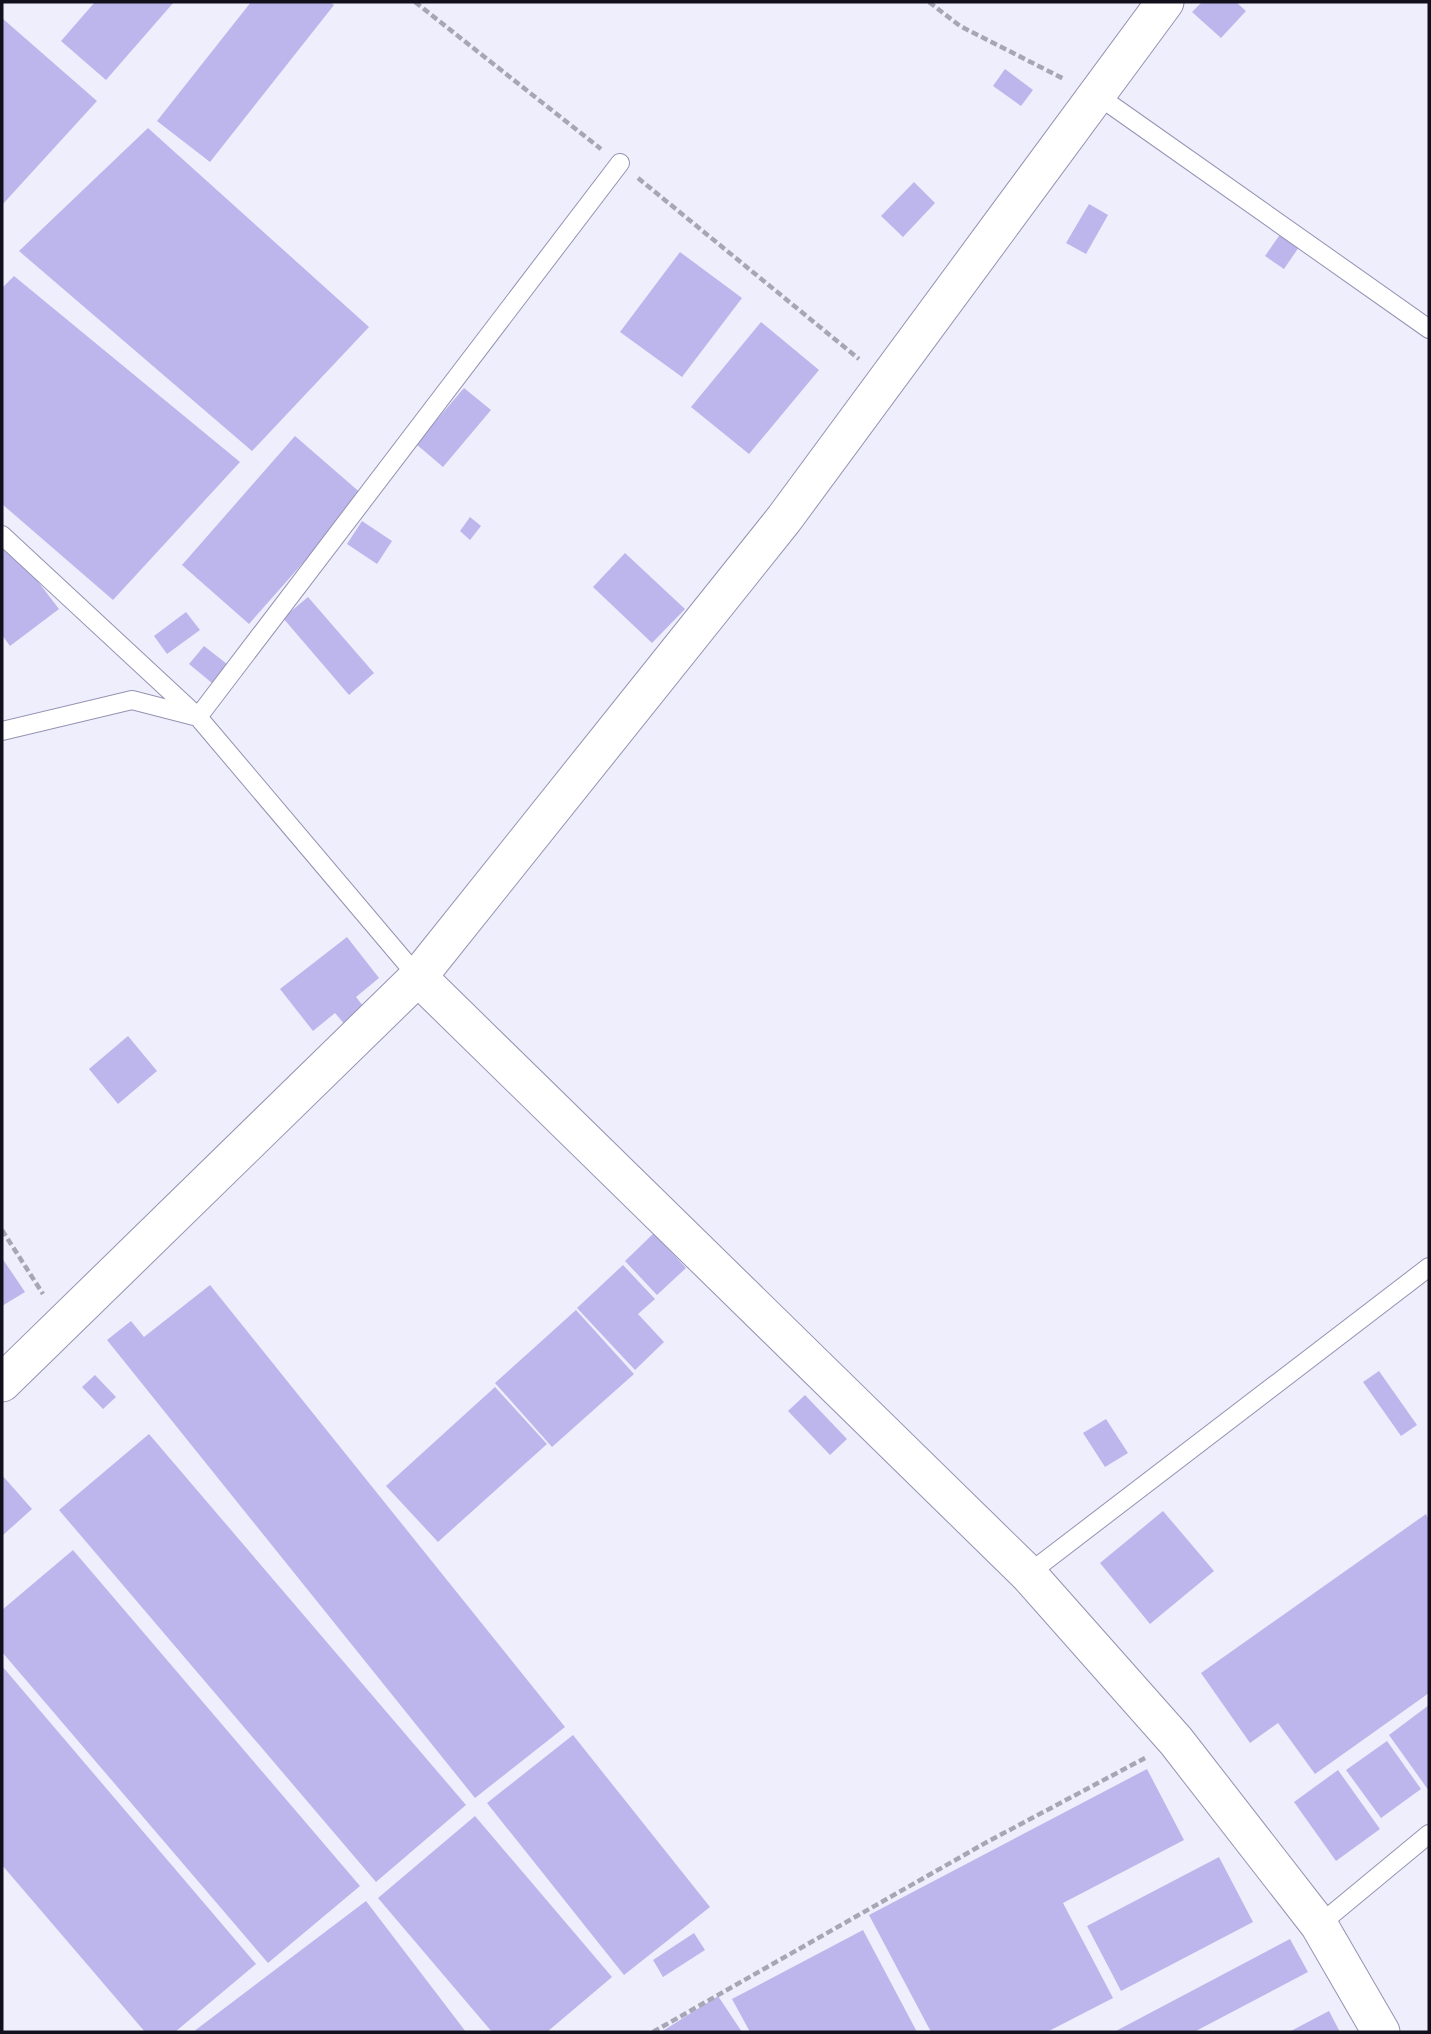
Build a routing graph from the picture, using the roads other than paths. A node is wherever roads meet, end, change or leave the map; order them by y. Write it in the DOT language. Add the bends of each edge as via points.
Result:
graph roads {
  1 [pos="1165,2"];
  2 [pos="1097,95"];
  3 [pos="620,163"];
  4 [pos="1429,329"];
  5 [pos="2,535"];
  6 [pos="198,717"];
  7 [pos="2,731"];
  8 [pos="418,977"];
  9 [pos="1429,1267"];
  10 [pos="2,1383"];
  11 [pos="1028,1574"];
  12 [pos="1429,1834"];
  13 [pos="1319,1925"];
  14 [pos="1381,2032"];
  1 -- 2 [label="street"];
  2 -- 4 [label="lane"];
  2 -- 8 [label="street" via="784,519"];
  3 -- 6 [label="lane"];
  5 -- 6 [label="lane"];
  6 -- 7 [label="lane" via="132,700"];
  6 -- 8 [label="lane"];
  8 -- 10 [label="street"];
  8 -- 11 [label="street"];
  9 -- 11 [label="lane"];
  11 -- 13 [label="street" via="1176,1741"];
  12 -- 13 [label="lane"];
  13 -- 14 [label="street"];
}
